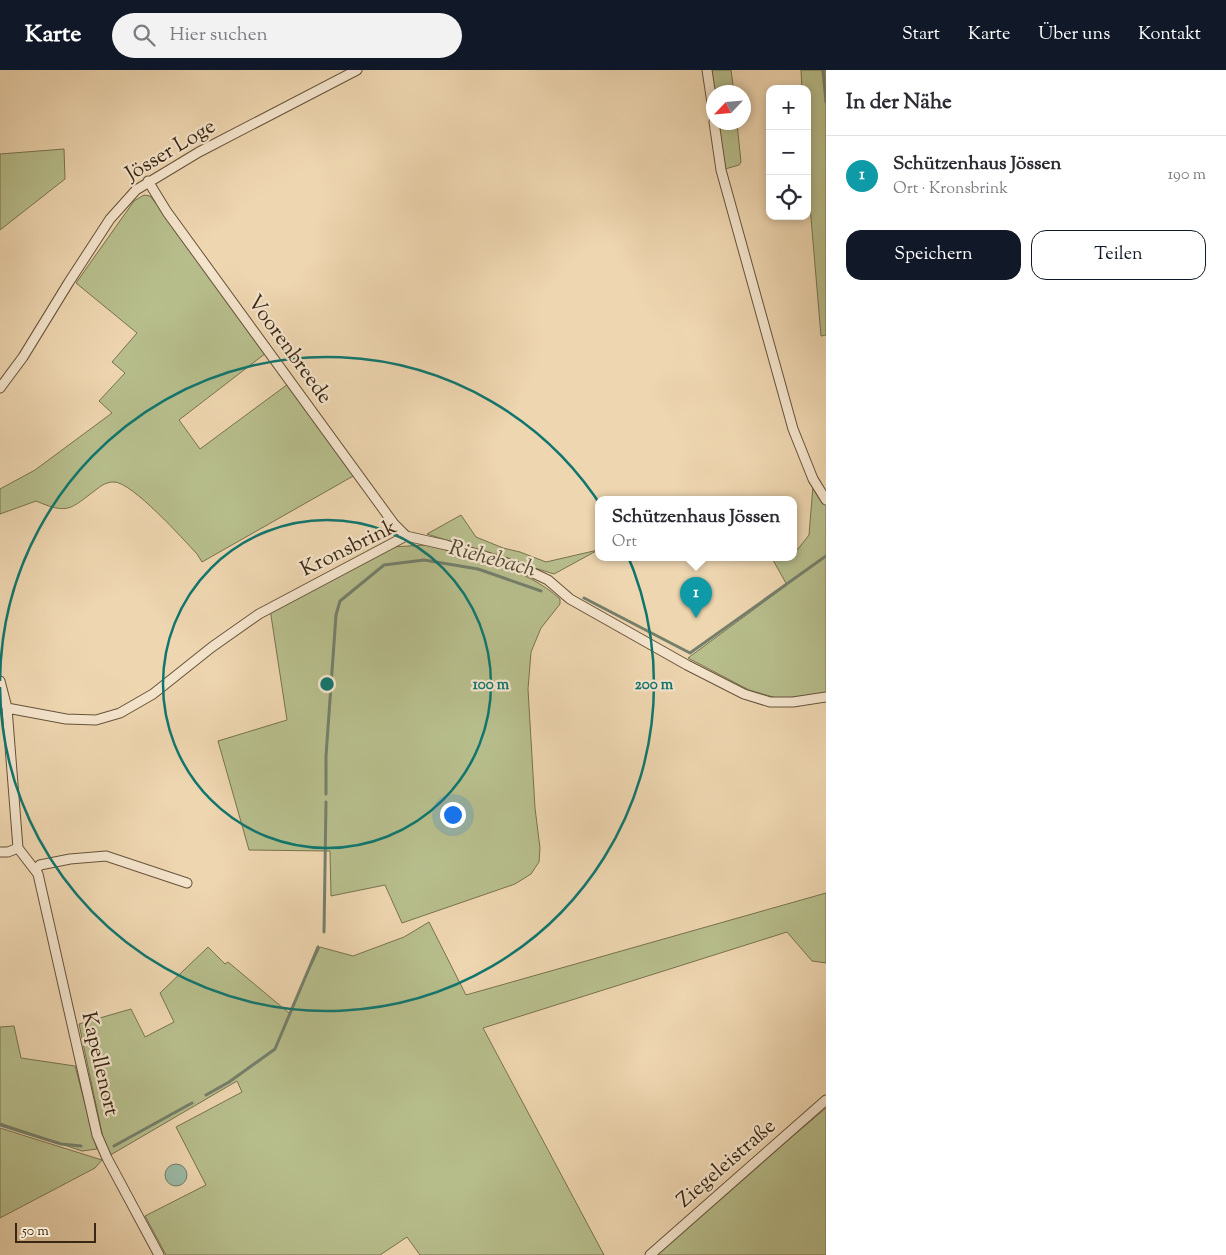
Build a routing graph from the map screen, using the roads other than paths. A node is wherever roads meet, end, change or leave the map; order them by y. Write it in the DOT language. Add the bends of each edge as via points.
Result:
graph roads {
  1 [pos="357,70"];
  2 [pos="707,70"];
  3 [pos="709,85"];
  4 [pos="715,130"];
  5 [pos="148,181"];
  6 [pos="0,388"];
  7 [pos="826,500"];
  8 [pos="406,536"];
  9 [pos="0,683"];
  10 [pos="826,697"];
  11 [pos="6,708"];
  12 [pos="18,848"];
  13 [pos="0,852"];
  14 [pos="35,870"];
  15 [pos="187,883"];
  16 [pos="826,1100"];
  17 [pos="160,1255"];
  18 [pos="650,1255"];
  1 -- 5 [label="street, Jösser Loge"];
  2 -- 3 [label="street"];
  4 -- 7 [label="street" via="721,170 793,429 813,479"];
  5 -- 6 [label="street, Jösser Loge" via="110,219"];
  5 -- 8 [label="street, Voorenbreede" via="167,212 394,524"];
  8 -- 10 [label="street, Kronsbrink" via="446,544 529,571 548,580 570,600 744,694 770,702"];
  8 -- 11 [label="street, Kronsbrink" via="259,614 153,694 120,713 96,720 66,719"];
  9 -- 11 [label="street"];
  11 -- 12 [label="street"];
  12 -- 13 [label="street"];
  12 -- 14 [label="street, Kapellenort"];
  14 -- 15 [label="street" via="70,859 106,856"];
  14 -- 17 [label="street, Kapellenort" via="97,1135 106,1158"];
  16 -- 18 [label="street, Ziegeleistraße"];
}
